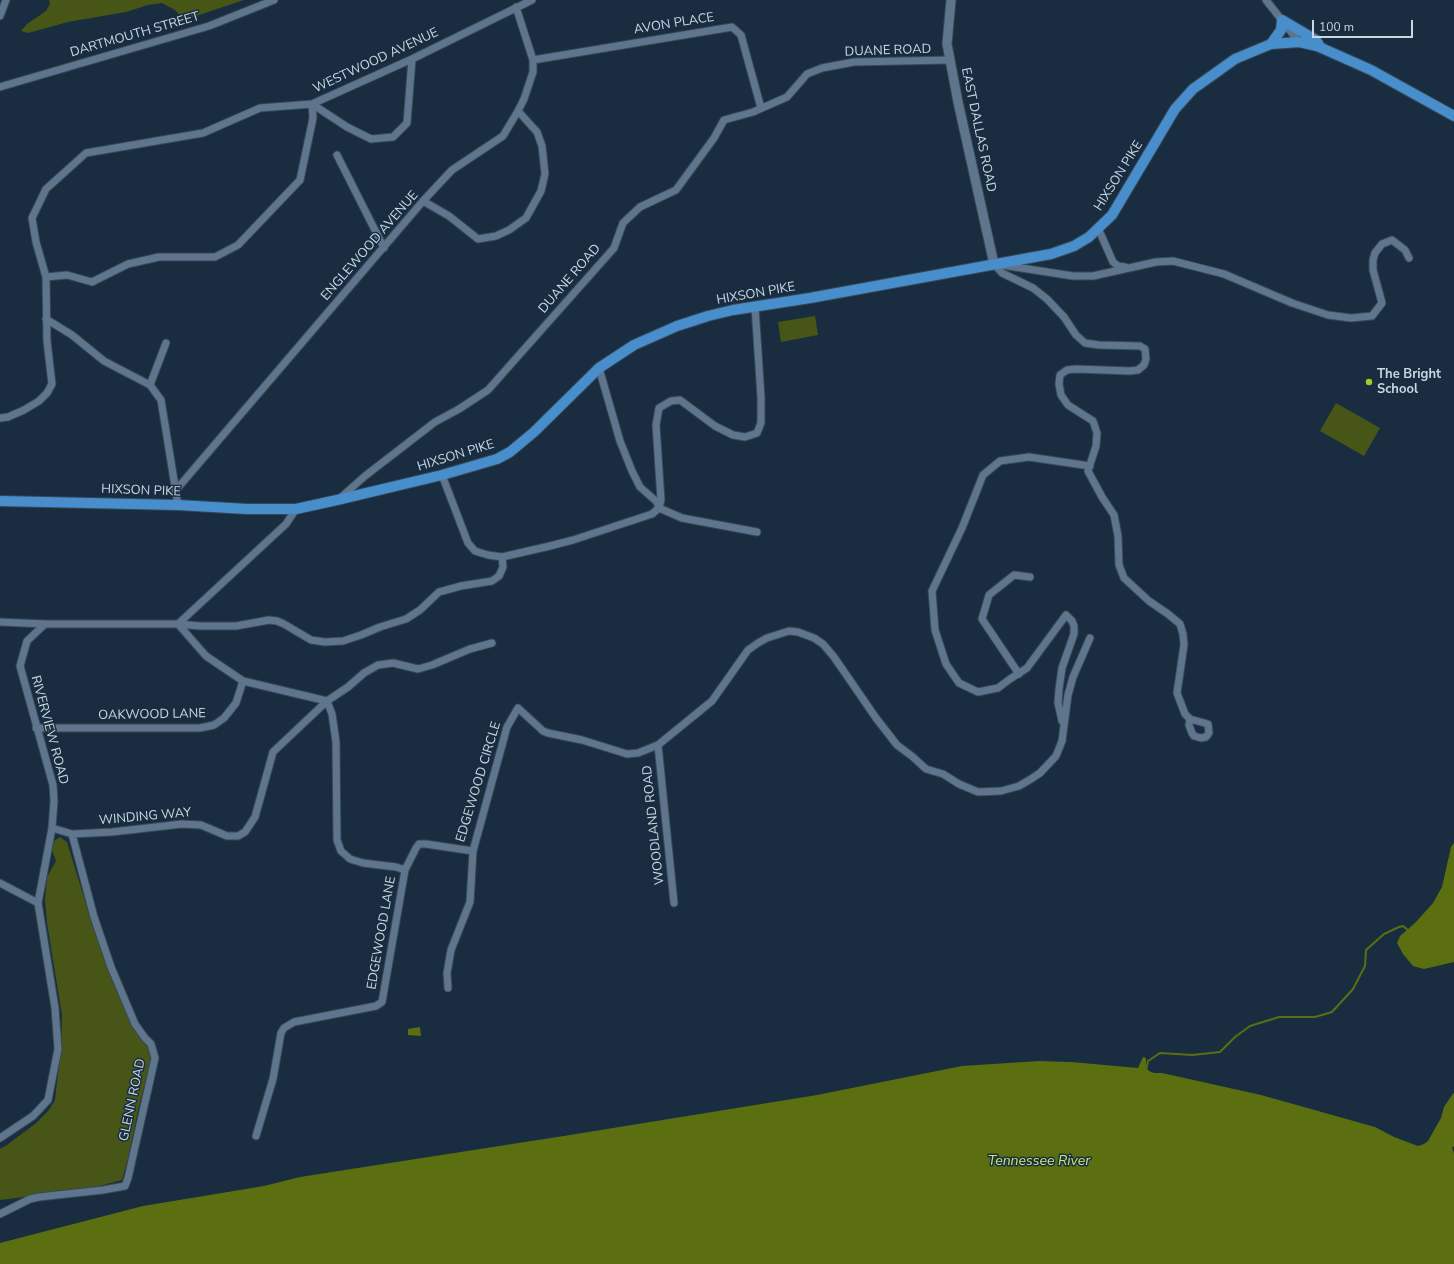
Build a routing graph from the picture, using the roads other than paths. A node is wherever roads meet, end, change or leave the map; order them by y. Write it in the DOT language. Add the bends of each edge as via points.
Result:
graph roads {
  1 [pos="6,0"];
  2 [pos="274,0"];
  3 [pos="532,0"];
  4 [pos="952,0"];
  5 [pos="1266,0"];
  6 [pos="516,7"];
  7 [pos="0,16"];
  8 [pos="1282,20"];
  9 [pos="1299,42"];
  10 [pos="1271,44"];
  11 [pos="1320,47"];
  12 [pos="412,59"];
  13 [pos="533,60"];
  14 [pos="950,60"];
  15 [pos="0,86"];
  16 [pos="312,104"];
  17 [pos="761,108"];
  18 [pos="518,111"];
  19 [pos="1454,116"];
  20 [pos="337,155"];
  21 [pos="423,202"];
  22 [pos="1098,228"];
  23 [pos="384,248"];
  24 [pos="1409,258"];
  25 [pos="994,264"];
  26 [pos="1127,268"];
  27 [pos="46,277"];
  28 [pos="755,307"];
  29 [pos="46,319"];
  30 [pos="166,343"];
  31 [pos="599,368"];
  32 [pos="150,385"];
  33 [pos="0,418"];
  34 [pos="1090,466"];
  35 [pos="442,475"];
  36 [pos="176,490"];
  37 [pos="337,500"];
  38 [pos="0,501"];
  39 [pos="178,505"];
  40 [pos="659,508"];
  41 [pos="296,509"];
  42 [pos="757,532"];
  43 [pos="502,557"];
  44 [pos="1030,577"];
  45 [pos="0,622"];
  46 [pos="44,624"];
  47 [pos="178,624"];
  48 [pos="1090,638"];
  49 [pos="492,643"];
  50 [pos="1019,674"];
  51 [pos="243,681"];
  52 [pos="327,701"];
  53 [pos="1190,718"];
  54 [pos="1064,727"];
  55 [pos="36,728"];
  56 [pos="658,745"];
  57 [pos="52,828"];
  58 [pos="72,834"];
  59 [pos="473,851"];
  60 [pos="405,870"];
  61 [pos="0,883"];
  62 [pos="38,903"];
  63 [pos="674,903"];
  64 [pos="448,988"];
  65 [pos="256,1136"];
  66 [pos="0,1138"];
  67 [pos="0,1214"];
  1 -- 7 [label="street"];
  2 -- 15 [label="street, DARTMOUTH STREET" via="209,26"];
  3 -- 6 [label="street, WESTWOOD AVENUE"];
  4 -- 14 [label="street, EAST DALLAS ROAD" via="947,44"];
  5 -- 8 [label="street"];
  6 -- 12 [label="street, WESTWOOD AVENUE"];
  6 -- 13 [label="street, ENGLEWOOD AVENUE"];
  8 -- 9 [label="street"];
  8 -- 10 [label="main road" via="1281,30"];
  8 -- 11 [label="main road" via="1316,40"];
  9 -- 10 [label="main road, HIXSON PIKE"];
  9 -- 11 [label="main road, HIXSON PIKE"];
  10 -- 22 [label="main road, HIXSON PIKE" via="1235,59 1193,89 1175,109 1112,215"];
  11 -- 19 [label="main road, HIXSON PIKE" via="1371,70"];
  12 -- 16 [label="street, WESTWOOD AVENUE"];
  12 -- 16 [label="street" via="407,123 393,138 372,139 347,127"];
  13 -- 17 [label="street, AVON PLACE" via="732,27 742,35"];
  13 -- 18 [label="street, ENGLEWOOD AVENUE" via="530,83"];
  14 -- 17 [label="street, DUANE ROAD" via="854,62 822,68 807,74 787,97"];
  14 -- 25 [label="street, EAST DALLAS ROAD"];
  16 -- 27 [label="street" via="313,118 300,180 238,245 215,257 158,257 128,264 92,282 67,275"];
  16 -- 27 [label="street, WESTWOOD AVENUE" via="260,108 203,133 86,153 46,189 32,218"];
  17 -- 37 [label="street, DUANE ROAD" via="724,120 676,190 640,207 624,223 614,248 488,390 435,422"];
  18 -- 21 [label="street, ENGLEWOOD AVENUE" via="503,136 452,170"];
  18 -- 21 [label="street" via="537,132 542,146 545,174 541,191 526,218 496,236 478,239 449,216"];
  20 -- 23 [label="street"];
  21 -- 23 [label="street, ENGLEWOOD AVENUE"];
  22 -- 25 [label="main road, HIXSON PIKE" via="1074,246 1051,254"];
  22 -- 26 [label="street" via="1113,262"];
  23 -- 36 [label="street, ENGLEWOOD AVENUE"];
  24 -- 26 [label="street" via="1405,250 1392,240 1382,244 1375,253 1373,270 1382,303 1372,316 1351,318 1328,315 1292,303 1224,274 1173,261"];
  25 -- 26 [label="street" via="1073,276 1093,276"];
  25 -- 28 [label="main road, HIXSON PIKE"];
  25 -- 34 [label="street" via="1002,274 1033,288 1047,299 1085,343 1100,346 1140,346 1145,349 1146,359 1138,370 1076,369 1067,370 1060,375 1061,395 1068,405 1093,421 1098,433"];
  27 -- 29 [label="street, WESTWOOD AVENUE"];
  28 -- 31 [label="main road, HIXSON PIKE" via="677,326 634,344"];
  28 -- 40 [label="street" via="761,397 761,423 757,433 745,437 733,435 715,426 680,400 671,401 660,408 656,425 661,500"];
  29 -- 32 [label="street" via="72,335 104,361"];
  29 -- 33 [label="street, WESTWOOD AVENUE" via="52,384 39,401 8,417"];
  30 -- 32 [label="street"];
  31 -- 35 [label="main road, HIXSON PIKE" via="510,452 497,459"];
  31 -- 40 [label="street" via="620,441 632,471 640,487"];
  32 -- 36 [label="street" via="160,400"];
  34 -- 50 [label="street" via="1029,457 1000,462 994,466 983,475 962,528 932,591 935,630 946,664 959,683 978,692 998,688"];
  34 -- 53 [label="street" via="1088,471 1114,515 1119,565 1124,578 1180,624 1184,645 1177,693 1185,714"];
  35 -- 37 [label="main road, HIXSON PIKE"];
  35 -- 43 [label="street" via="468,543 475,551"];
  36 -- 39 [label="street"];
  37 -- 41 [label="main road, HIXSON PIKE"];
  38 -- 39 [label="main road, HIXSON PIKE"];
  39 -- 41 [label="main road, HIXSON PIKE"];
  40 -- 42 [label="street" via="682,518"];
  40 -- 43 [label="street" via="652,514 573,540"];
  41 -- 47 [label="street" via="286,524"];
  43 -- 47 [label="street" via="503,567 499,576 492,581 439,592 406,619 344,640 310,640 277,621 269,620 236,626"];
  44 -- 50 [label="street" via="1014,575 990,595 982,619"];
  45 -- 46 [label="street"];
  46 -- 47 [label="street"];
  46 -- 55 [label="street, RIVERVIEW ROAD" via="27,641 20,666"];
  47 -- 51 [label="street" via="206,656"];
  48 -- 54 [label="street" via="1073,677"];
  49 -- 52 [label="street, WINDING WAY" via="418,669 393,663 378,665"];
  50 -- 54 [label="street" via="1027,668 1066,615 1072,621 1074,634 1062,668 1059,689 1058,703"];
  51 -- 52 [label="street"];
  51 -- 55 [label="street, OAKWOOD LANE" via="236,703 224,718 214,725 200,728"];
  52 -- 58 [label="street, WINDING WAY" via="273,752 255,817 245,832 238,836 227,836 201,825 182,824"];
  52 -- 60 [label="street" via="332,714 336,742 337,840 341,851 350,859 363,863"];
  54 -- 56 [label="street" via="1056,756 1040,773 1019,786 1001,791 978,792 943,774 926,769 898,745 823,644 814,638 789,631 758,643 748,650 712,701"];
  55 -- 57 [label="street, RIVERVIEW ROAD" via="53,784"];
  56 -- 59 [label="street, EDGEWOOD CIRCLE" via="638,753 627,754 543,731 518,708 507,727"];
  56 -- 63 [label="street, WOODLAND ROAD"];
  57 -- 58 [label="street, WINDING WAY"];
  57 -- 62 [label="street, RIVERVIEW ROAD"];
  58 -- 67 [label="street, GLENN ROAD" via="94,917 111,967 135,1024 152,1044 155,1058 125,1186 35,1198"];
  59 -- 60 [label="street, EDGEWOOD CIRCLE" via="419,844"];
  59 -- 64 [label="street" via="470,902 451,950 447,973"];
  60 -- 65 [label="street, EDGEWOOD LANE" via="382,1002 376,1006 294,1022 284,1028 273,1079"];
  61 -- 62 [label="street"];
  62 -- 66 [label="street, RIVERVIEW ROAD" via="55,1008 58,1049 48,1100 33,1116"];
}
